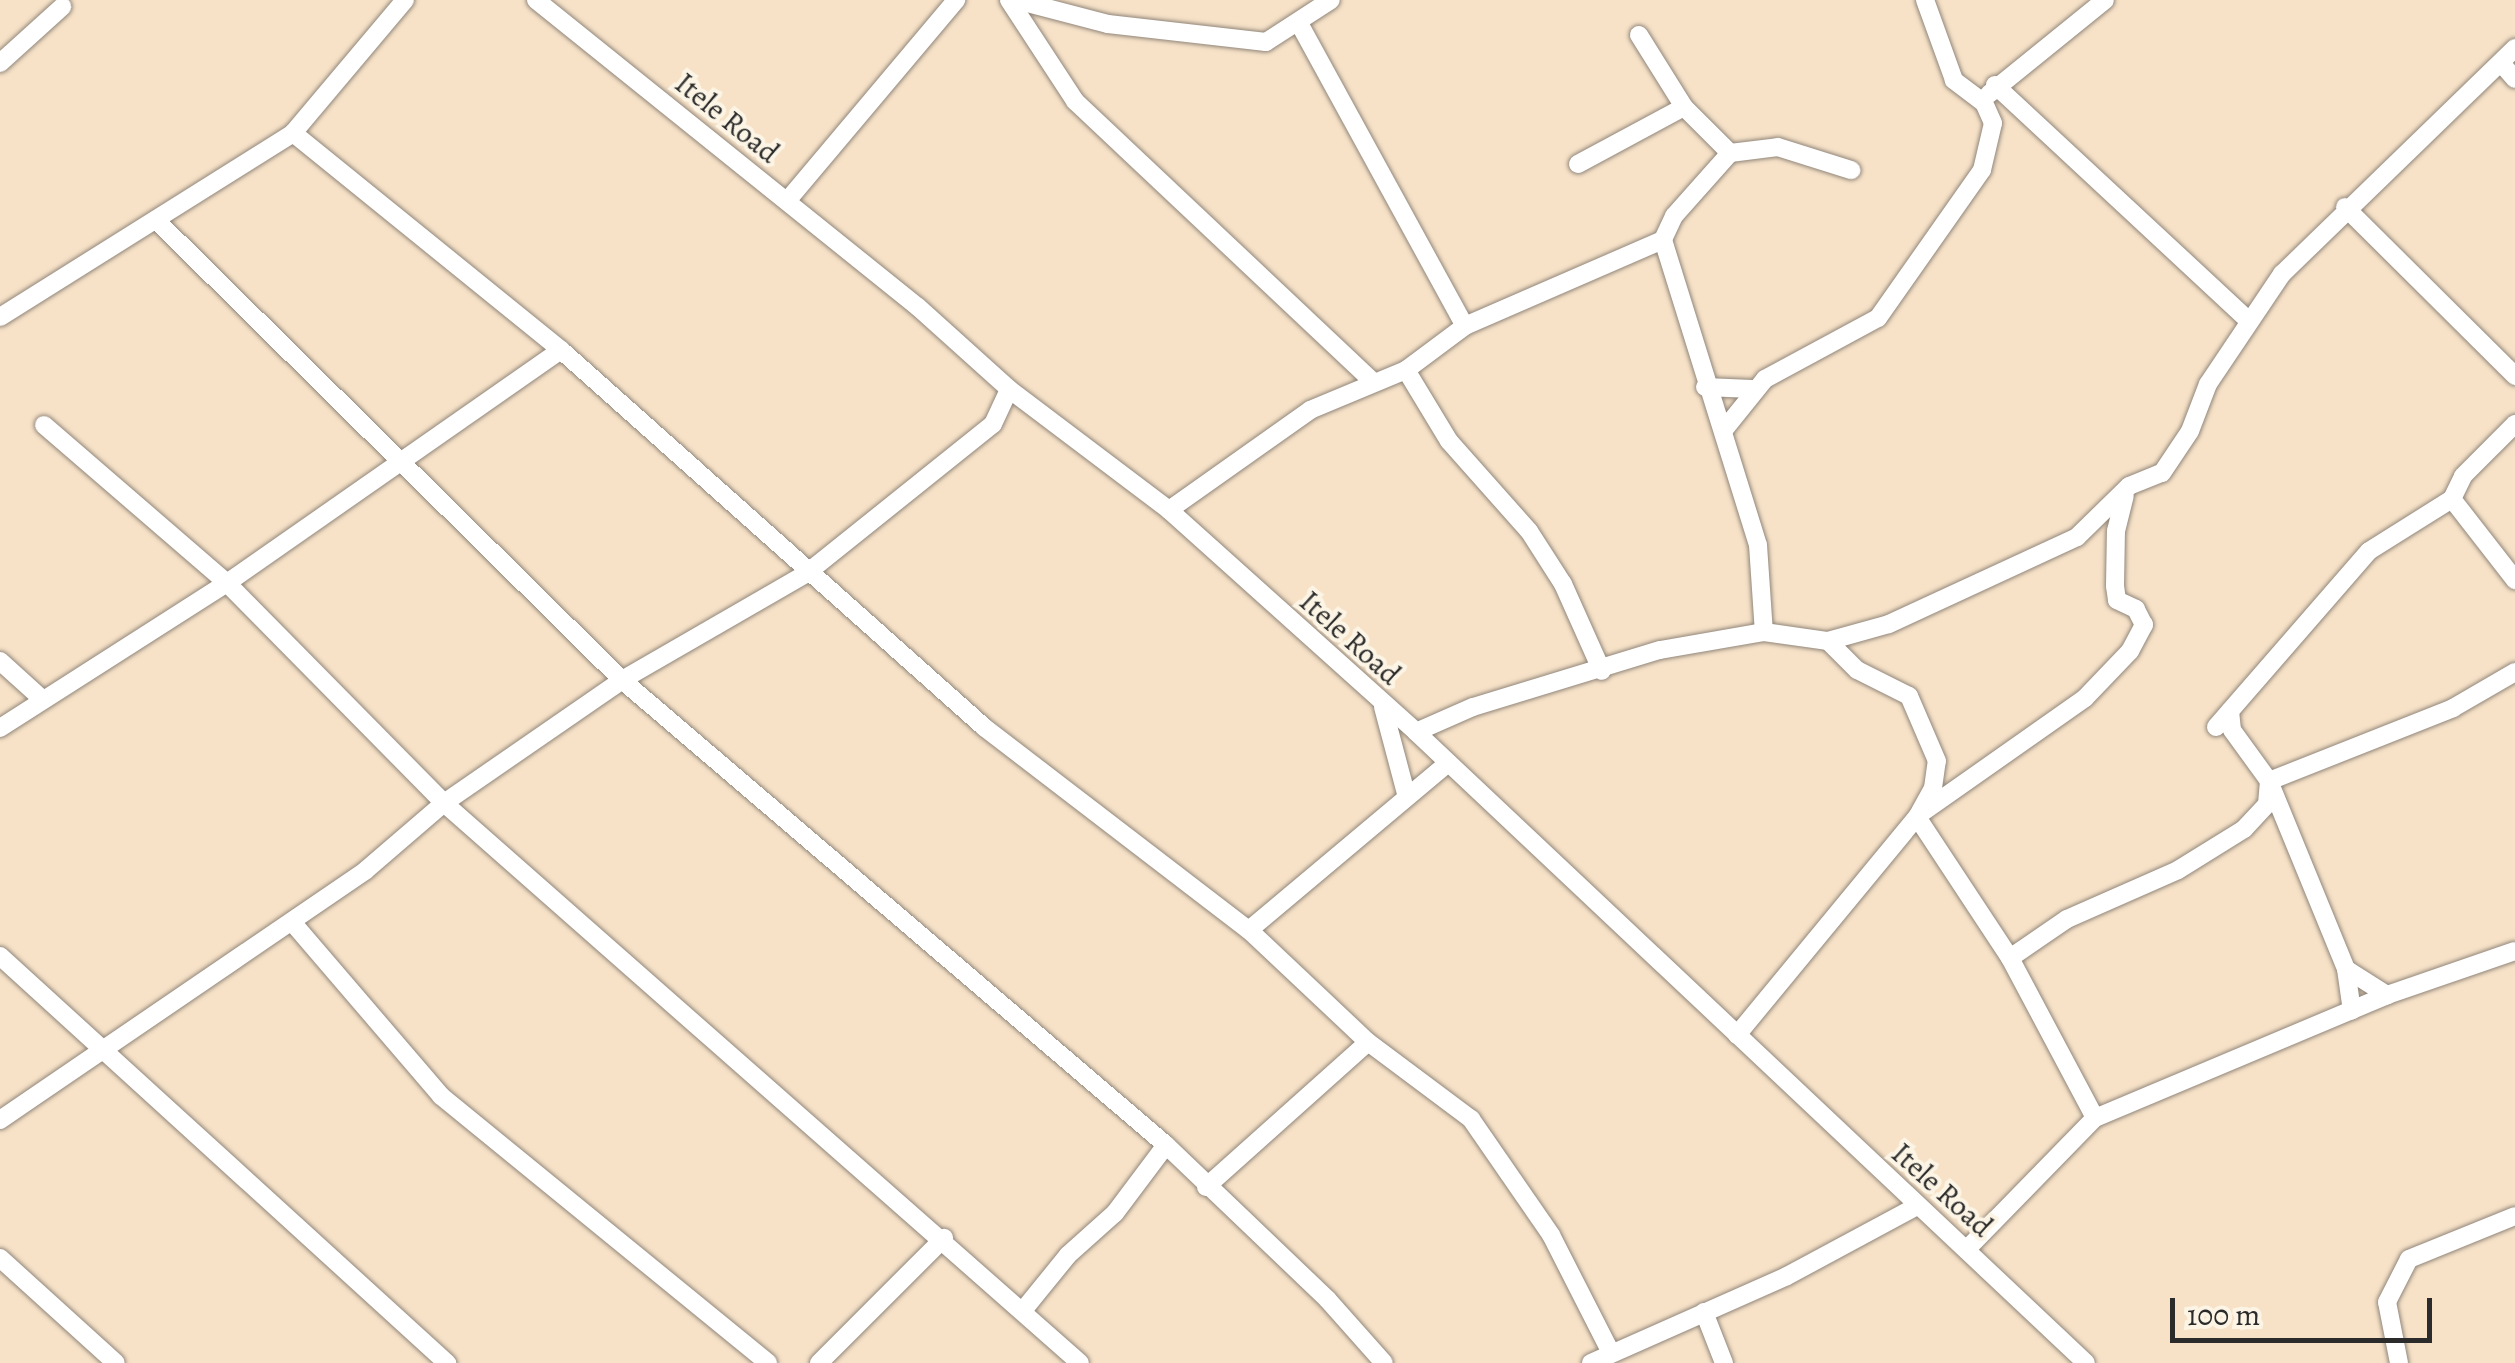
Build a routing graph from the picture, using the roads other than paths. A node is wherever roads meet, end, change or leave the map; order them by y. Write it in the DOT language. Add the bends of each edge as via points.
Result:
graph roads {
  1 [pos="405,0"];
  2 [pos="536,0"];
  3 [pos="956,0"];
  4 [pos="1012,0"];
  5 [pos="1330,0"];
  6 [pos="1925,0"];
  7 [pos="2105,0"];
  8 [pos="62,7"];
  9 [pos="1300,25"];
  10 [pos="1639,35"];
  11 [pos="2515,48"];
  12 [pos="0,63"];
  13 [pos="2501,63"];
  14 [pos="2515,80"];
  15 [pos="1995,85"];
  16 [pos="1984,103"];
  17 [pos="1684,106"];
  18 [pos="293,132"];
  19 [pos="1730,153"];
  20 [pos="1578,164"];
  21 [pos="1850,170"];
  22 [pos="787,201"];
  23 [pos="2345,207"];
  24 [pos="156,221"];
  25 [pos="1663,240"];
  26 [pos="0,317"];
  27 [pos="2248,319"];
  28 [pos="1465,326"];
  29 [pos="562,350"];
  30 [pos="1406,370"];
  31 [pos="2515,376"];
  32 [pos="1370,380"];
  33 [pos="1705,387"];
  34 [pos="1009,389"];
  35 [pos="1752,389"];
  36 [pos="1027,403"];
  37 [pos="993,424"];
  38 [pos="2515,424"];
  39 [pos="44,425"];
  40 [pos="1724,431"];
  41 [pos="398,463"];
  42 [pos="2129,486"];
  43 [pos="2452,499"];
  44 [pos="1169,510"];
  45 [pos="807,573"];
  46 [pos="2515,580"];
  47 [pos="227,583"];
  48 [pos="1764,632"];
  49 [pos="1828,641"];
  50 [pos="0,661"];
  51 [pos="1602,671"];
  52 [pos="2515,672"];
  53 [pos="622,680"];
  54 [pos="40,698"];
  55 [pos="1383,707"];
  56 [pos="2230,711"];
  57 [pos="2216,727"];
  58 [pos="0,728"];
  59 [pos="1416,732"];
  60 [pos="1448,763"];
  61 [pos="2270,781"];
  62 [pos="1407,797"];
  63 [pos="444,803"];
  64 [pos="1917,817"];
  65 [pos="292,922"];
  66 [pos="1249,930"];
  67 [pos="2515,951"];
  68 [pos="0,956"];
  69 [pos="2010,958"];
  70 [pos="2346,968"];
  71 [pos="2387,996"];
  72 [pos="2352,1011"];
  73 [pos="1737,1035"];
  74 [pos="1368,1042"];
  75 [pos="100,1050"];
  76 [pos="2095,1118"];
  77 [pos="0,1120"];
  78 [pos="1166,1145"];
  79 [pos="1206,1188"];
  80 [pos="1917,1206"];
  81 [pos="2515,1216"];
  82 [pos="944,1238"];
  83 [pos="1967,1249"];
  84 [pos="0,1258"];
  85 [pos="1025,1308"];
  86 [pos="1704,1312"];
  87 [pos="1611,1353"];
  88 [pos="116,1363"];
  89 [pos="447,1363"];
  90 [pos="768,1363"];
  91 [pos="819,1363"];
  92 [pos="1080,1363"];
  93 [pos="1384,1363"];
  94 [pos="1591,1363"];
  95 [pos="1724,1363"];
  96 [pos="2086,1363"];
  97 [pos="2399,1363"];
  1 -- 18 [label="street"];
  2 -- 22 [label="street, Itele Road"];
  3 -- 22 [label="street"];
  4 -- 9 [label="street" via="1108,24 1266,42"];
  4 -- 32 [label="street" via="1075,101"];
  5 -- 9 [label="street"];
  6 -- 16 [label="street" via="1954,80"];
  7 -- 15 [label="street"];
  8 -- 12 [label="street"];
  9 -- 28 [label="street"];
  10 -- 17 [label="street"];
  11 -- 13 [label="street"];
  13 -- 14 [label="street"];
  13 -- 23 [label="street" via="2422,144"];
  15 -- 16 [label="street"];
  15 -- 27 [label="street"];
  16 -- 35 [label="street" via="1992,142 1982,170 1878,318"];
  17 -- 19 [label="street"];
  17 -- 20 [label="street"];
  18 -- 24 [label="street"];
  18 -- 29 [label="street"];
  19 -- 21 [label="street" via="1778,147"];
  19 -- 25 [label="street" via="1674,216"];
  22 -- 34 [label="street, Itele Road"];
  23 -- 27 [label="street"];
  23 -- 31 [label="street"];
  24 -- 26 [label="street"];
  24 -- 41 [label="street"];
  25 -- 28 [label="street"];
  25 -- 33 [label="street"];
  27 -- 42 [label="street" via="2162,473"];
  28 -- 30 [label="street"];
  29 -- 41 [label="street"];
  29 -- 45 [label="street"];
  30 -- 32 [label="street"];
  30 -- 51 [label="street" via="1448,441 1555,570"];
  32 -- 44 [label="street" via="1310,410"];
  33 -- 35 [label="street"];
  33 -- 40 [label="street"];
  34 -- 36 [label="street, Itele Road"];
  34 -- 37 [label="street"];
  35 -- 40 [label="street"];
  36 -- 37 [label="street"];
  36 -- 44 [label="street, Itele Road"];
  37 -- 45 [label="street"];
  38 -- 43 [label="street" via="2464,476"];
  39 -- 47 [label="street"];
  40 -- 48 [label="street" via="1758,545"];
  41 -- 47 [label="street"];
  41 -- 53 [label="street"];
  42 -- 49 [label="street" via="2106,513 2044,555 1941,594 1902,619"];
  42 -- 64 [label="street" via="2116,531 2115,586 2117,600 2136,609 2144,624 2130,651 2085,698"];
  43 -- 46 [label="street"];
  43 -- 56 [label="street" via="2369,551"];
  44 -- 55 [label="street, Itele Road"];
  45 -- 53 [label="street"];
  45 -- 66 [label="street" via="984,727"];
  47 -- 54 [label="street"];
  47 -- 63 [label="street"];
  48 -- 49 [label="street"];
  48 -- 51 [label="street" via="1660,650"];
  49 -- 64 [label="street" via="1857,670 1910,696 1937,761 1934,788"];
  50 -- 54 [label="street"];
  51 -- 59 [label="street" via="1474,707"];
  52 -- 61 [label="street" via="2468,702"];
  53 -- 63 [label="street"];
  53 -- 78 [label="street"];
  54 -- 58 [label="street"];
  55 -- 59 [label="street, Itele Road"];
  55 -- 62 [label="street"];
  56 -- 57 [label="street"];
  56 -- 61 [label="street" via="2232,730"];
  59 -- 60 [label="street, Itele Road"];
  60 -- 62 [label="street"];
  60 -- 73 [label="street, Itele Road"];
  61 -- 69 [label="street" via="2267,804 2244,829 2178,870 2067,918"];
  61 -- 70 [label="street"];
  62 -- 66 [label="street"];
  63 -- 65 [label="street"];
  63 -- 82 [label="street"];
  64 -- 69 [label="street"];
  64 -- 73 [label="street"];
  65 -- 75 [label="street"];
  65 -- 90 [label="street" via="441,1096"];
  66 -- 74 [label="street"];
  67 -- 71 [label="street"];
  68 -- 75 [label="street"];
  69 -- 76 [label="street"];
  70 -- 71 [label="street"];
  70 -- 72 [label="street"];
  71 -- 72 [label="street"];
  72 -- 76 [label="street"];
  73 -- 80 [label="street, Itele Road"];
  74 -- 79 [label="street"];
  74 -- 87 [label="street" via="1471,1119 1551,1235"];
  75 -- 77 [label="street"];
  75 -- 89 [label="street"];
  76 -- 83 [label="street"];
  78 -- 79 [label="street"];
  78 -- 85 [label="street" via="1115,1214 1068,1255"];
  79 -- 93 [label="street" via="1328,1300"];
  80 -- 83 [label="street, Itele Road"];
  80 -- 86 [label="street"];
  81 -- 97 [label="street" via="2410,1259 2386,1302"];
  82 -- 85 [label="street"];
  82 -- 91 [label="street"];
  83 -- 96 [label="street, Itele Road"];
  84 -- 88 [label="street"];
  85 -- 92 [label="street"];
  86 -- 87 [label="street"];
  86 -- 95 [label="street"];
  87 -- 94 [label="street"];
}
